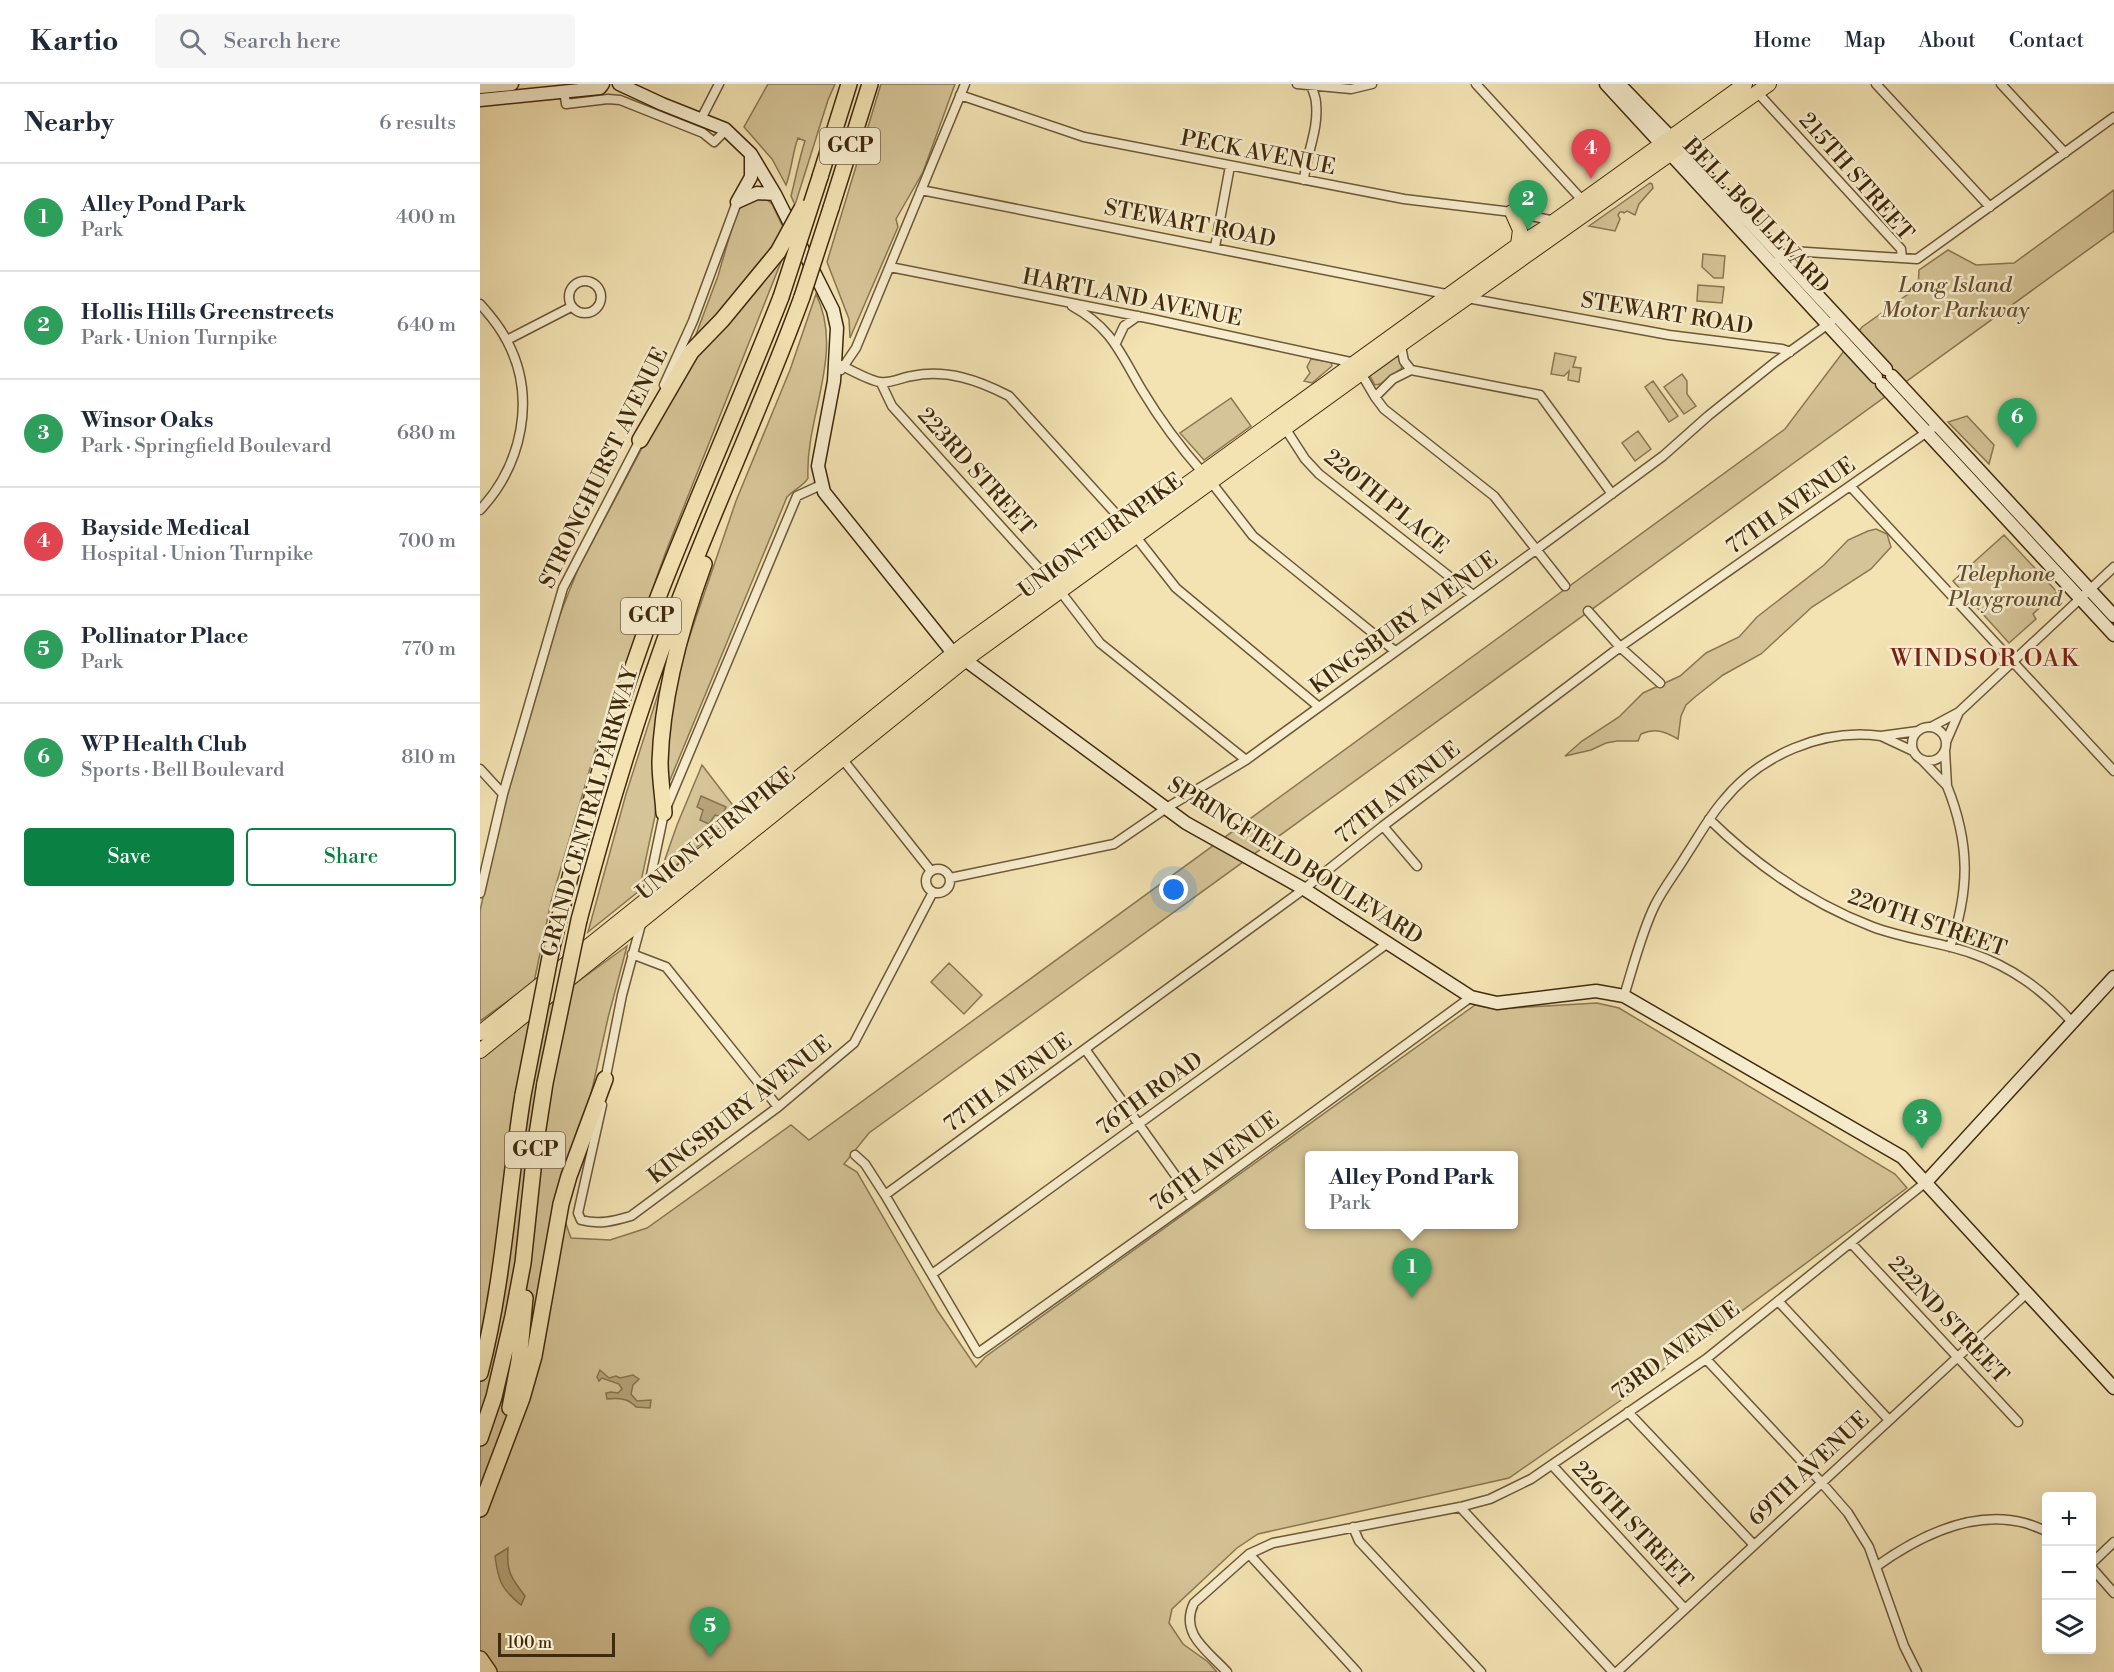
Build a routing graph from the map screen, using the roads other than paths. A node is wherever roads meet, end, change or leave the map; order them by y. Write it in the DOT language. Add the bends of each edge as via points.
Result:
graph roads {
  1 [pos="512,84"];
  2 [pos="603,84"];
  3 [pos="619,84"];
  4 [pos="719,84"];
  5 [pos="849,84"];
  6 [pos="870,84"];
  7 [pos="965,84"];
  8 [pos="1297,84"];
  9 [pos="1372,84"];
  10 [pos="1476,84"];
  11 [pos="1606,84"];
  12 [pos="1618,84"];
  13 [pos="1745,84"];
  14 [pos="1769,84"];
  15 [pos="1876,84"];
  16 [pos="2001,84"];
  17 [pos="1311,85"];
  18 [pos="480,87"];
  19 [pos="564,91"];
  20 [pos="1757,92"];
  21 [pos="960,95"];
  22 [pos="480,100"];
  23 [pos="2114,117"];
  24 [pos="701,119"];
  25 [pos="726,130"];
  26 [pos="1670,146"];
  27 [pos="2065,153"];
  28 [pos="751,154"];
  29 [pos="1230,166"];
  30 [pos="820,177"];
  31 [pos="1304,180"];
  32 [pos="921,190"];
  33 [pos="775,194"];
  34 [pos="1583,201"];
  35 [pos="737,202"];
  36 [pos="1990,207"];
  37 [pos="1512,212"];
  38 [pos="1555,221"];
  39 [pos="1518,245"];
  40 [pos="1215,247"];
  41 [pos="1781,256"];
  42 [pos="1902,258"];
  43 [pos="1772,265"];
  44 [pos="890,267"];
  45 [pos="1451,295"];
  46 [pos="1467,298"];
  47 [pos="1066,303"];
  48 [pos="480,304"];
  49 [pos="571,307"];
  50 [pos="1138,316"];
  51 [pos="1838,317"];
  52 [pos="1828,325"];
  53 [pos="507,340"];
  54 [pos="1116,343"];
  55 [pos="1401,345"];
  56 [pos="1790,352"];
  57 [pos="839,364"];
  58 [pos="1358,368"];
  59 [pos="1411,370"];
  60 [pos="769,382"];
  61 [pos="881,383"];
  62 [pos="1375,397"];
  63 [pos="1285,428"];
  64 [pos="1931,429"];
  65 [pos="640,440"];
  66 [pos="1207,478"];
  67 [pos="821,485"];
  68 [pos="1851,487"];
  69 [pos="1612,494"];
  70 [pos="480,510"];
  71 [pos="1132,532"];
  72 [pos="1537,549"];
  73 [pos="2114,567"];
  74 [pos="1055,586"];
  75 [pos="1565,586"];
  76 [pos="2090,589"];
  77 [pos="1473,595"];
  78 [pos="2080,598"];
  79 [pos="1588,611"];
  80 [pos="2114,616"];
  81 [pos="2114,635"];
  82 [pos="1620,647"];
  83 [pos="1395,651"];
  84 [pos="960,656"];
  85 [pos="2012,661"];
  86 [pos="1660,683"];
  87 [pos="1319,707"];
  88 [pos="1959,712"];
  89 [pos="1931,727"];
  90 [pos="1918,730"];
  91 [pos="1881,736"];
  92 [pos="1945,747"];
  93 [pos="833,749"];
  94 [pos="1913,751"];
  95 [pos="842,760"];
  96 [pos="1246,760"];
  97 [pos="1922,760"];
  98 [pos="480,769"];
  99 [pos="2114,771"];
  100 [pos="1947,786"];
  101 [pos="503,794"];
  102 [pos="1168,807"];
  103 [pos="664,813"];
  104 [pos="1709,819"];
  105 [pos="1383,826"];
  106 [pos="1416,866"];
  107 [pos="931,871"];
  108 [pos="950,878"];
  109 [pos="1304,889"];
  110 [pos="933,892"];
  111 [pos="480,893"];
  112 [pos="646,898"];
  113 [pos="641,921"];
  114 [pos="1388,943"];
  115 [pos="1950,948"];
  116 [pos="633,954"];
  117 [pos="2114,977"];
  118 [pos="1624,996"];
  119 [pos="1471,997"];
  120 [pos="2072,1022"];
  121 [pos="480,1033"];
  122 [pos="1084,1049"];
  123 [pos="480,1051"];
  124 [pos="605,1079"];
  125 [pos="778,1107"];
  126 [pos="1139,1124"];
  127 [pos="855,1155"];
  128 [pos="1926,1182"];
  129 [pos="885,1195"];
  130 [pos="1193,1200"];
  131 [pos="1851,1243"];
  132 [pos="933,1274"];
  133 [pos="2026,1293"];
  134 [pos="1778,1301"];
  135 [pos="490,1312"];
  136 [pos="518,1317"];
  137 [pos="480,1332"];
  138 [pos="1957,1357"];
  139 [pos="1706,1359"];
  140 [pos="480,1373"];
  141 [pos="2114,1388"];
  142 [pos="1628,1412"];
  143 [pos="1889,1420"];
  144 [pos="2018,1422"];
  145 [pos="480,1438"];
  146 [pos="1552,1465"];
  147 [pos="1821,1482"];
  148 [pos="1460,1506"];
  149 [pos="480,1509"];
  150 [pos="1353,1527"];
  151 [pos="2042,1529"];
  152 [pos="2114,1542"];
  153 [pos="1754,1545"];
  154 [pos="1249,1554"];
  155 [pos="2096,1558"];
  156 [pos="1877,1566"];
  157 [pos="2096,1573"];
  158 [pos="2114,1593"];
  159 [pos="1685,1609"];
  160 [pos="480,1659"];
  161 [pos="489,1672"];
  162 [pos="1227,1672"];
  163 [pos="1357,1672"];
  164 [pos="1481,1672"];
  165 [pos="1615,1672"];
  166 [pos="1917,1672"];
  1 -- 18 [label="main road"];
  2 -- 19 [label="main road" via="600,88"];
  3 -- 24 [label="main road"];
  4 -- 24 [label="street"];
  5 -- 30 [label="highway, GRAND CENTRAL PARKWAY / GCP"];
  6 -- 60 [label="highway, GRAND CENTRAL PARKWAY / GCP, bridge" via="802,297"];
  7 -- 21 [label="street"];
  8 -- 17 [label="street"];
  9 -- 17 [label="street" via="1351,89"];
  10 -- 34 [label="street"];
  11 -- 26 [label="main road, BELL BOULEVARD"];
  12 -- 26 [label="main road, BELL BOULEVARD"];
  13 -- 26 [label="main road, UNION TURNPIKE"];
  14 -- 20 [label="main road, UNION TURNPIKE"];
  15 -- 36 [label="street"];
  16 -- 27 [label="street"];
  17 -- 31 [label="street" via="1317,102 1315,134"];
  19 -- 22 [label="main road"];
  19 -- 25 [label="street" via="566,104 620,100 703,133 714,142"];
  20 -- 26 [label="main road, UNION TURNPIKE"];
  20 -- 42 [label="street, 215TH STREET" via="1901,249"];
  21 -- 29 [label="street, PECK AVENUE" via="1084,137"];
  21 -- 32 [label="street"];
  23 -- 27 [label="street"];
  24 -- 25 [label="main road"];
  25 -- 28 [label="main road"];
  26 -- 34 [label="main road, UNION TURNPIKE"];
  26 -- 41 [label="main road, BELL BOULEVARD"];
  26 -- 43 [label="main road, BELL BOULEVARD"];
  26 -- 46 [label="main road, UNION TURNPIKE"];
  27 -- 36 [label="street"];
  28 -- 33 [label="main road"];
  28 -- 35 [label="main road" via="750,177"];
  29 -- 31 [label="street, PECK AVENUE"];
  29 -- 40 [label="street"];
  30 -- 65 [label="highway, bridge" via="778,252 691,352"];
  30 -- 135 [label="highway, GRAND CENTRAL PARKWAY / GCP, bridge" via="781,297 635,663 592,795 552,947 522,1095"];
  31 -- 37 [label="street, PECK AVENUE" via="1404,199"];
  32 -- 40 [label="street, STEWART ROAD"];
  32 -- 44 [label="street"];
  33 -- 35 [label="main road" via="757,193"];
  33 -- 57 [label="main road" via="833,310"];
  34 -- 38 [label="main road, UNION TURNPIKE"];
  35 -- 65 [label="street, STRONGHURST AVENUE" via="693,321"];
  36 -- 42 [label="street" via="1917,259"];
  37 -- 38 [label="street, PECK AVENUE"];
  37 -- 39 [label="main road" via="1520,230"];
  38 -- 39 [label="main road, UNION TURNPIKE"];
  39 -- 45 [label="main road, UNION TURNPIKE"];
  40 -- 45 [label="street, STEWART ROAD"];
  41 -- 42 [label="street" via="1791,251"];
  41 -- 43 [label="street"];
  41 -- 51 [label="main road, BELL BOULEVARD"];
  43 -- 52 [label="main road, BELL BOULEVARD"];
  44 -- 47 [label="street, HARTLAND AVENUE"];
  44 -- 57 [label="street" via="856,348"];
  45 -- 58 [label="main road, UNION TURNPIKE"];
  46 -- 55 [label="main road, UNION TURNPIKE"];
  46 -- 56 [label="street, STEWART ROAD" via="1669,335"];
  47 -- 50 [label="street, HARTLAND AVENUE"];
  47 -- 54 [label="street" via="1098,324"];
  48 -- 53 [label="street"];
  49 -- 49 [label="street" via="568,295 579,282 591,282 600,291 601,303 593,312 581,314"];
  49 -- 53 [label="street"];
  50 -- 54 [label="street" via="1124,327"];
  50 -- 58 [label="street, HARTLAND AVENUE"];
  51 -- 52 [label="street, KINGSBURY AVENUE"];
  51 -- 64 [label="main road, BELL BOULEVARD" via="1889,372"];
  52 -- 56 [label="street, KINGSBURY AVENUE"];
  52 -- 64 [label="main road, BELL BOULEVARD"];
  53 -- 70 [label="street" via="522,385 521,429 512,464"];
  54 -- 66 [label="street" via="1165,426"];
  55 -- 58 [label="main road, UNION TURNPIKE"];
  55 -- 59 [label="street" via="1404,361"];
  56 -- 69 [label="street, KINGSBURY AVENUE"];
  57 -- 61 [label="street"];
  57 -- 67 [label="main road" via="818,466"];
  58 -- 62 [label="street"];
  58 -- 63 [label="main road, UNION TURNPIKE"];
  58 -- 66 [label="main road, UNION TURNPIKE"];
  59 -- 62 [label="street" via="1393,379"];
  59 -- 69 [label="street" via="1540,395"];
  60 -- 103 [label="highway" via="700,573 668,686 660,764"];
  60 -- 136 [label="highway, GRAND CENTRAL PARKWAY / GCP, bridge" via="698,552 654,671 579,920 536,1141"];
  61 -- 71 [label="street" via="914,375 959,375 1009,396"];
  61 -- 74 [label="street, 223RD STREET" via="892,406"];
  62 -- 72 [label="street" via="1384,409 1494,495"];
  63 -- 66 [label="main road, UNION TURNPIKE"];
  63 -- 77 [label="street, 220TH PLACE" via="1319,474"];
  64 -- 68 [label="street, 77TH AVENUE"];
  64 -- 76 [label="main road, BELL BOULEVARD"];
  64 -- 78 [label="main road, BELL BOULEVARD"];
  65 -- 101 [label="street, STRONGHURST AVENUE" via="563,588"];
  66 -- 71 [label="main road, UNION TURNPIKE"];
  66 -- 83 [label="street" via="1253,536"];
  67 -- 84 [label="main road, SPRINGFIELD BOULEVARD" via="940,638"];
  67 -- 103 [label="street" via="797,496"];
  68 -- 82 [label="street, 77TH AVENUE"];
  68 -- 85 [label="street"];
  69 -- 72 [label="street, KINGSBURY AVENUE"];
  71 -- 74 [label="main road, UNION TURNPIKE"];
  71 -- 87 [label="street" via="1176,588"];
  72 -- 75 [label="street"];
  72 -- 77 [label="street, KINGSBURY AVENUE"];
  73 -- 76 [label="street"];
  74 -- 84 [label="main road, UNION TURNPIKE"];
  74 -- 96 [label="street, 223RD STREET" via="1100,643"];
  76 -- 78 [label="street"];
  76 -- 80 [label="main road, BELL BOULEVARD"];
  77 -- 83 [label="street, KINGSBURY AVENUE"];
  78 -- 81 [label="main road, BELL BOULEVARD"];
  78 -- 85 [label="street"];
  79 -- 82 [label="street"];
  82 -- 86 [label="street"];
  82 -- 105 [label="street, 77TH AVENUE"];
  83 -- 87 [label="street, KINGSBURY AVENUE"];
  84 -- 93 [label="main road, UNION TURNPIKE"];
  84 -- 95 [label="main road, UNION TURNPIKE"];
  84 -- 102 [label="main road, SPRINGFIELD BOULEVARD"];
  85 -- 88 [label="street"];
  85 -- 99 [label="street"];
  87 -- 96 [label="street, KINGSBURY AVENUE"];
  88 -- 89 [label="street"];
  88 -- 92 [label="street"];
  89 -- 90 [label="street"];
  89 -- 92 [label="street" via="1942,734"];
  90 -- 91 [label="street"];
  90 -- 94 [label="street" via="1912,738"];
  91 -- 94 [label="street"];
  91 -- 104 [label="street" via="1831,737 1776,756 1749,774"];
  92 -- 97 [label="street" via="1935,760"];
  92 -- 100 [label="street"];
  93 -- 95 [label="street"];
  93 -- 112 [label="main road, UNION TURNPIKE"];
  94 -- 97 [label="street"];
  95 -- 107 [label="street"];
  95 -- 113 [label="main road, UNION TURNPIKE"];
  96 -- 102 [label="street, KINGSBURY AVENUE"];
  97 -- 100 [label="street"];
  98 -- 101 [label="street"];
  100 -- 115 [label="street" via="1963,836 1966,871 1961,913"];
  101 -- 111 [label="street, STRONGHURST AVENUE"];
  102 -- 108 [label="street, KINGSBURY AVENUE" via="1114,844"];
  102 -- 109 [label="main road, SPRINGFIELD BOULEVARD" via="1186,823"];
  103 -- 112 [label="street"];
  104 -- 115 [label="street, 220TH STREET" via="1768,871 1821,904 1875,928"];
  104 -- 118 [label="street" via="1655,905"];
  105 -- 106 [label="street"];
  105 -- 109 [label="street, 77TH AVENUE"];
  107 -- 108 [label="street" via="940,869"];
  107 -- 110 [label="street" via="926,883"];
  108 -- 110 [label="street" via="946,890"];
  109 -- 114 [label="main road, SPRINGFIELD BOULEVARD"];
  109 -- 122 [label="street, 77TH AVENUE"];
  110 -- 125 [label="street, KINGSBURY AVENUE" via="854,1043"];
  112 -- 113 [label="street"];
  112 -- 121 [label="main road, UNION TURNPIKE"];
  113 -- 116 [label="street"];
  113 -- 123 [label="main road, UNION TURNPIKE"];
  114 -- 119 [label="main road, SPRINGFIELD BOULEVARD"];
  114 -- 126 [label="street, 76TH ROAD"];
  115 -- 120 [label="street, 220TH STREET" via="1970,952 2018,975 2041,991"];
  116 -- 124 [label="street"];
  116 -- 125 [label="street" via="666,967"];
  117 -- 120 [label="main road, 73RD AVENUE"];
  118 -- 119 [label="main road, SPRINGFIELD BOULEVARD" via="1596,991 1497,1003"];
  118 -- 128 [label="main road, SPRINGFIELD BOULEVARD" via="1902,1157"];
  119 -- 130 [label="street, 76TH AVENUE"];
  120 -- 128 [label="main road, 73RD AVENUE"];
  122 -- 126 [label="street"];
  122 -- 129 [label="street, 77TH AVENUE"];
  124 -- 125 [label="street, KINGSBURY AVENUE" via="578,1213 581,1220 589,1222 606,1223 632,1216"];
  124 -- 149 [label="highway" via="569,1176 534,1356 522,1398"];
  126 -- 130 [label="street"];
  126 -- 132 [label="street, 76TH ROAD"];
  127 -- 129 [label="street"];
  128 -- 131 [label="street, 73RD AVENUE"];
  128 -- 133 [label="main road, SPRINGFIELD BOULEVARD"];
  129 -- 132 [label="street"];
  130 -- 132 [label="street, 76TH AVENUE" via="978,1353"];
  131 -- 134 [label="street, 73RD AVENUE"];
  131 -- 138 [label="street, 222ND STREET"];
  133 -- 138 [label="street, 69TH AVENUE"];
  133 -- 141 [label="main road, SPRINGFIELD BOULEVARD"];
  134 -- 139 [label="street, 73RD AVENUE"];
  134 -- 143 [label="street"];
  135 -- 137 [label="highway"];
  135 -- 140 [label="highway"];
  136 -- 145 [label="highway, GRAND CENTRAL PARKWAY / GCP"];
  136 -- 149 [label="highway" via="519,1361 510,1412"];
  138 -- 143 [label="street, 69TH AVENUE"];
  138 -- 144 [label="street, 222ND STREET"];
  139 -- 142 [label="street, 73RD AVENUE"];
  139 -- 147 [label="street"];
  142 -- 146 [label="street, 73RD AVENUE"];
  142 -- 153 [label="street"];
  143 -- 147 [label="street, 69TH AVENUE"];
  146 -- 148 [label="street, 73RD AVENUE" via="1513,1489"];
  146 -- 159 [label="street, 226TH STREET"];
  147 -- 153 [label="street, 69TH AVENUE"];
  147 -- 156 [label="street" via="1848,1513"];
  148 -- 150 [label="street, 73RD AVENUE"];
  148 -- 165 [label="street"];
  150 -- 154 [label="street, 73RD AVENUE" via="1273,1543"];
  150 -- 164 [label="street" via="1359,1541"];
  151 -- 156 [label="street" via="2024,1522 1998,1519 1966,1522 1922,1537"];
  152 -- 155 [label="street"];
  153 -- 159 [label="street, 69TH AVENUE"];
  154 -- 162 [label="street, 73RD AVENUE" via="1194,1603 1189,1613 1194,1637"];
  154 -- 163 [label="street"];
  156 -- 166 [label="street"];
  157 -- 158 [label="street"];
  159 -- 165 [label="street, 69TH AVENUE"];
  160 -- 161 [label="highway"];
}
